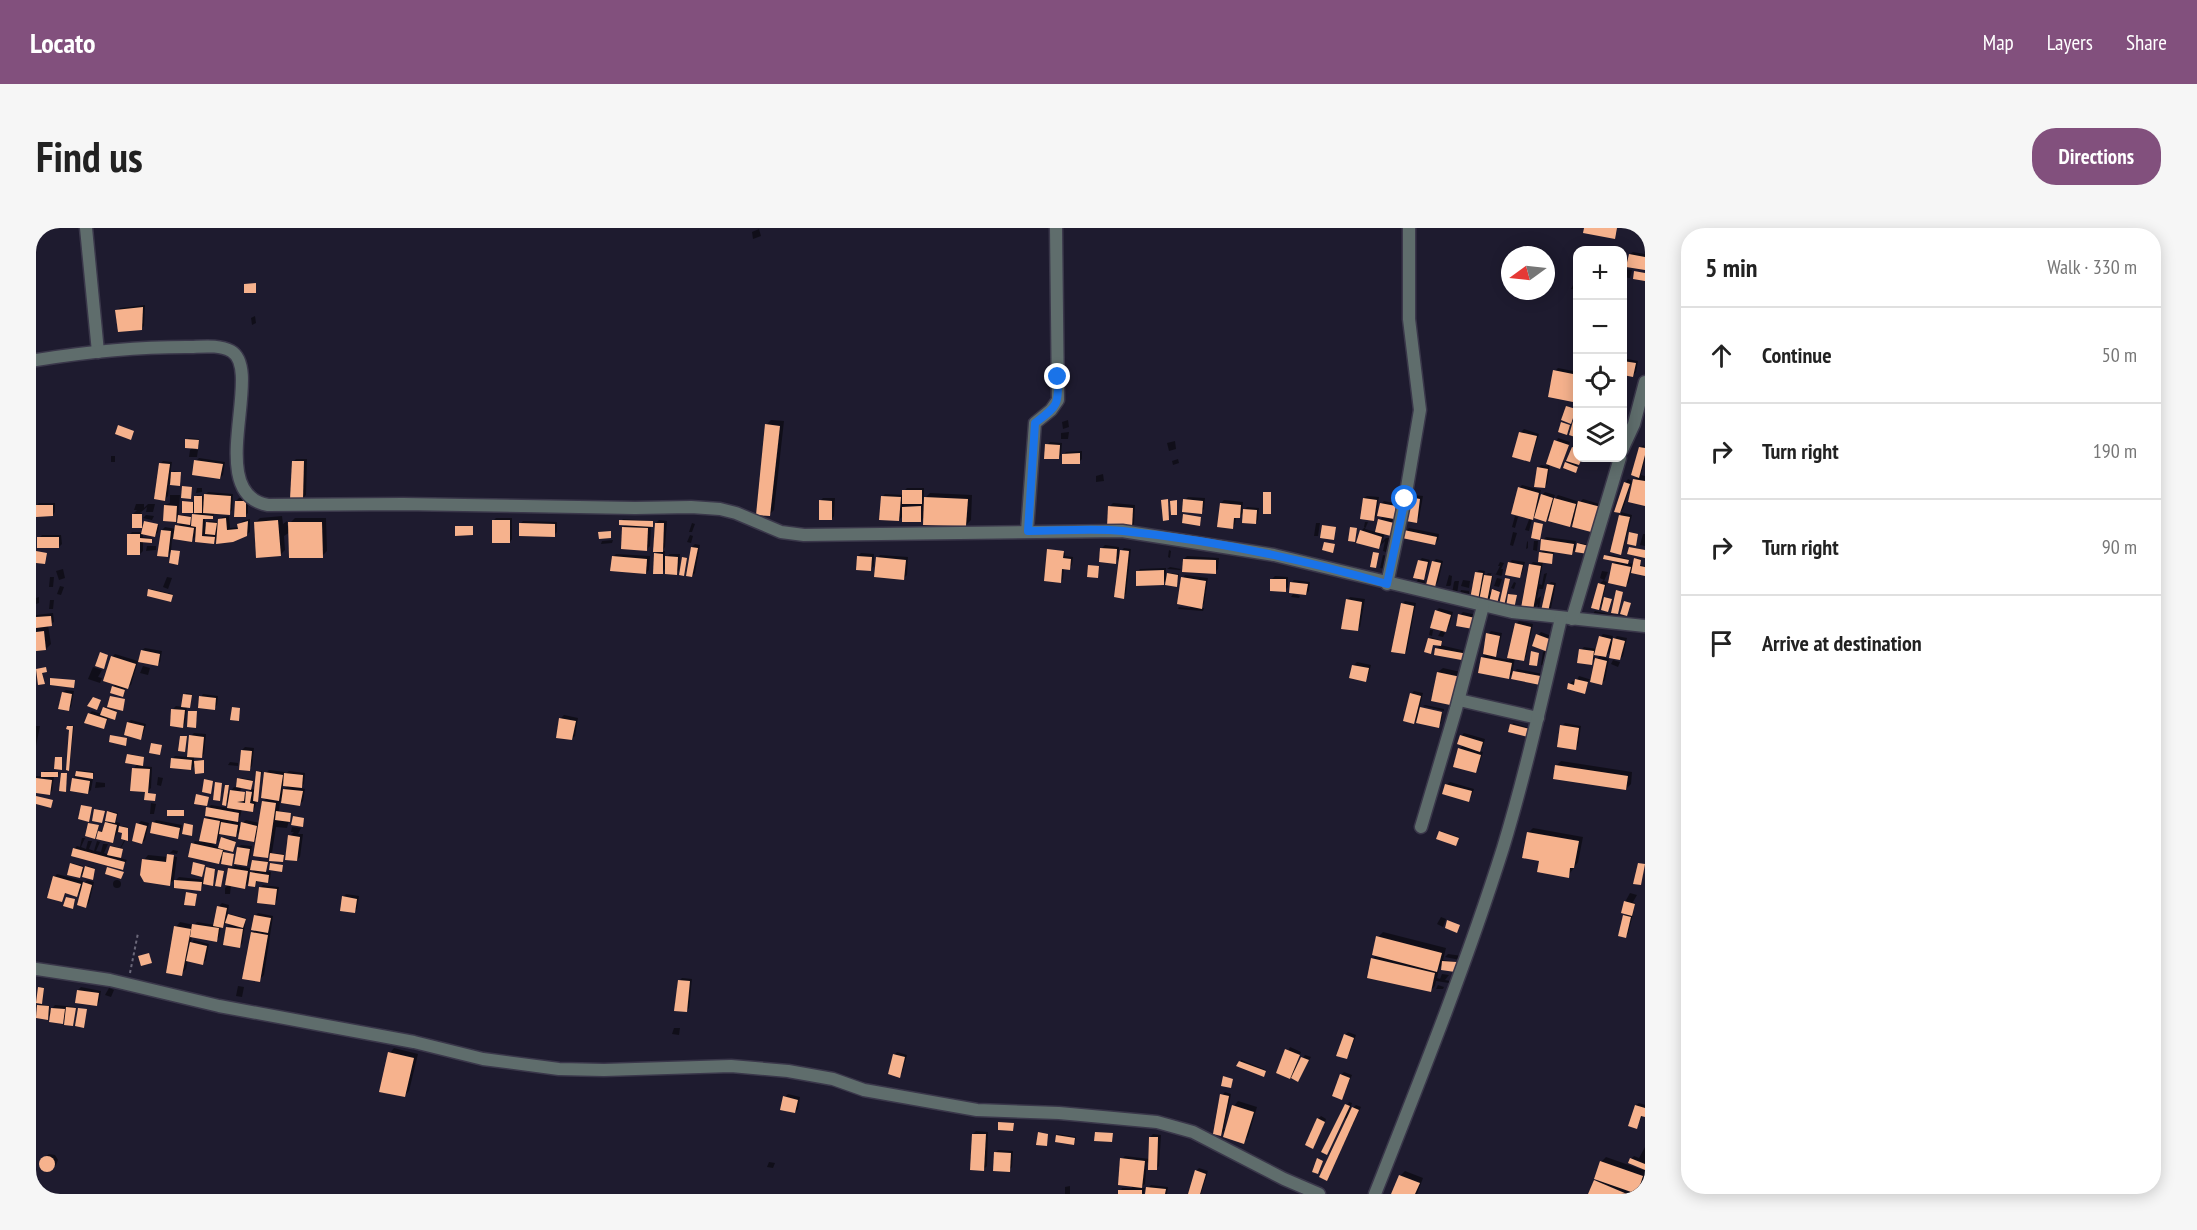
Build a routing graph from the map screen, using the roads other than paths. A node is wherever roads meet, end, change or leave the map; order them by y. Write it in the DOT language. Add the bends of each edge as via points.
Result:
graph roads {
  1 [pos="86,228"];
  2 [pos="1056,228"];
  3 [pos="1409,228"];
  4 [pos="98,352"];
  5 [pos="36,360"];
  6 [pos="1645,382"];
  7 [pos="1627,441"];
  8 [pos="1619,462"];
  9 [pos="1028,531"];
  10 [pos="1387,584"];
  11 [pos="1483,606"];
  12 [pos="1566,619"];
  13 [pos="1645,626"];
  14 [pos="1458,700"];
  15 [pos="1538,718"];
  16 [pos="1421,826"];
  17 [pos="36,969"];
  18 [pos="1319,1194"];
  19 [pos="1375,1194"];
  1 -- 4 [label="street"];
  2 -- 9 [label="street" via="1059,400 1035,423"];
  3 -- 10 [label="street" via="1409,319 1420,410"];
  4 -- 5 [label="street"];
  4 -- 9 [label="street" via="140,347 219,347 233,352 240,361 242,374 238,439 241,482 248,497 268,505 691,507 720,509 781,532 804,535"];
  6 -- 7 [label="street"];
  8 -- 12 [label="street"];
  9 -- 10 [label="street" via="1122,531 1167,537 1274,555"];
  10 -- 11 [label="street"];
  11 -- 12 [label="street"];
  11 -- 14 [label="street"];
  12 -- 13 [label="street"];
  12 -- 15 [label="street"];
  14 -- 15 [label="street"];
  14 -- 16 [label="street"];
  15 -- 19 [label="street" via="1499,858 1438,1036"];
  17 -- 18 [label="street" via="128,984 483,1059 559,1069 731,1066 788,1071 833,1078 864,1090 977,1110 1157,1122 1193,1132"];
}
